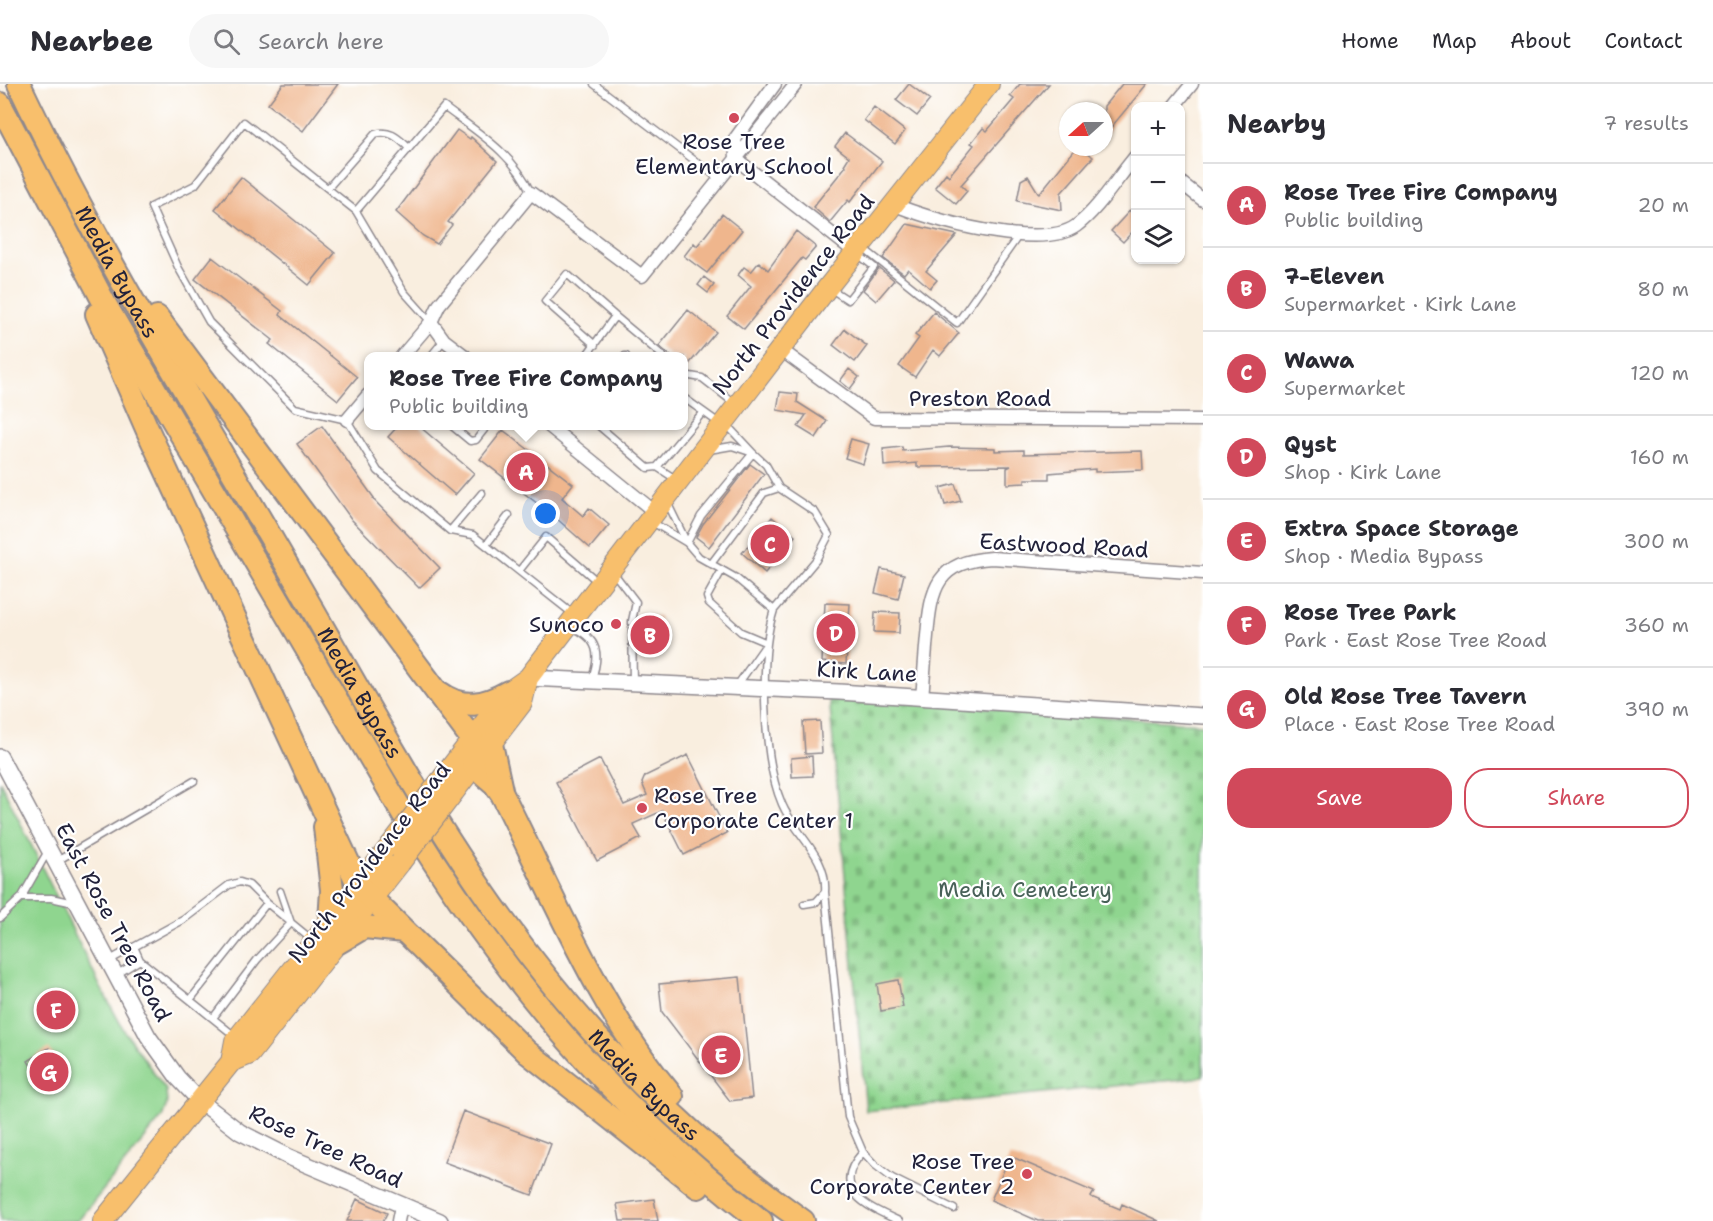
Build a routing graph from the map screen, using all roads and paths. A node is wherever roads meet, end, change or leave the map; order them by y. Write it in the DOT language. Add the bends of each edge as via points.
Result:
graph roads {
  1 [pos="19,84"];
  2 [pos="594,84"];
  3 [pos="775,84"];
  4 [pos="796,84"];
  5 [pos="989,84"];
  6 [pos="1192,84"];
  7 [pos="1177,102"];
  8 [pos="0,104"];
  9 [pos="409,148"];
  10 [pos="736,159"];
  11 [pos="1131,162"];
  12 [pos="61,169"];
  13 [pos="719,179"];
  14 [pos="38,181"];
  15 [pos="1185,186"];
  16 [pos="328,188"];
  17 [pos="531,193"];
  18 [pos="1203,200"];
  19 [pos="893,204"];
  20 [pos="356,211"];
  21 [pos="1019,235"];
  22 [pos="858,249"];
  23 [pos="615,316"];
  24 [pos="432,322"];
  25 [pos="444,340"];
  26 [pos="595,345"];
  27 [pos="780,349"];
  28 [pos="406,352"];
  29 [pos="435,352"];
  30 [pos="459,352"];
  31 [pos="590,352"];
  32 [pos="657,352"];
  33 [pos="688,376"];
  34 [pos="364,401"];
  35 [pos="688,401"];
  36 [pos="737,406"];
  37 [pos="703,412"];
  38 [pos="347,420"];
  39 [pos="1203,420"];
  40 [pos="723,424"];
  41 [pos="457,430"];
  42 [pos="484,430"];
  43 [pos="554,430"];
  44 [pos="604,430"];
  45 [pos="688,430"];
  46 [pos="688,430"];
  47 [pos="703,451"];
  48 [pos="753,453"];
  49 [pos="657,467"];
  50 [pos="680,481"];
  51 [pos="779,488"];
  52 [pos="482,493"];
  53 [pos="657,511"];
  54 [pos="509,515"];
  55 [pos="450,531"];
  56 [pos="687,543"];
  57 [pos="486,545"];
  58 [pos="711,564"];
  59 [pos="722,570"];
  60 [pos="519,571"];
  61 [pos="1203,573"];
  62 [pos="606,577"];
  63 [pos="774,610"];
  64 [pos="572,621"];
  65 [pos="767,643"];
  66 [pos="528,678"];
  67 [pos="591,681"];
  68 [pos="633,683"];
  69 [pos="735,688"];
  70 [pos="435,689"];
  71 [pos="765,689"];
  72 [pos="508,692"];
  73 [pos="922,697"];
  74 [pos="1203,716"];
  75 [pos="482,741"];
  76 [pos="0,757"];
  77 [pos="466,762"];
  78 [pos="194,781"];
  79 [pos="316,790"];
  80 [pos="502,794"];
  81 [pos="53,855"];
  82 [pos="280,891"];
  83 [pos="366,892"];
  84 [pos="825,892"];
  85 [pos="21,898"];
  86 [pos="78,903"];
  87 [pos="267,903"];
  88 [pos="804,904"];
  89 [pos="258,914"];
  90 [pos="0,918"];
  91 [pos="265,919"];
  92 [pos="291,923"];
  93 [pos="246,929"];
  94 [pos="404,931"];
  95 [pos="334,932"];
  96 [pos="253,934"];
  97 [pos="313,941"];
  98 [pos="235,943"];
  99 [pos="242,948"];
  100 [pos="135,949"];
  101 [pos="223,958"];
  102 [pos="140,960"];
  103 [pos="109,961"];
  104 [pos="230,963"];
  105 [pos="212,972"];
  106 [pos="116,975"];
  107 [pos="219,978"];
  108 [pos="201,987"];
  109 [pos="207,992"];
  110 [pos="190,1000"];
  111 [pos="213,1018"];
  112 [pos="237,1038"];
  113 [pos="231,1062"];
  114 [pos="200,1101"];
  115 [pos="863,1152"];
  116 [pos="758,1186"];
  117 [pos="954,1209"];
  118 [pos="400,1213"];
  119 [pos="103,1221"];
  120 [pos="440,1221"];
  121 [pos="750,1221"];
  122 [pos="761,1221"];
  123 [pos="804,1221"];
  124 [pos="899,1221"];
  1 -- 12 [label="highway, Media Bypass"];
  2 -- 13 [label="lane"];
  3 -- 10 [label="street" via="735,139"];
  4 -- 10 [label="street"];
  5 -- 19 [label="main road, North Providence Road"];
  6 -- 7 [label="street"];
  8 -- 14 [label="highway, Media Bypass"];
  9 -- 16 [label="lane" via="395,136 375,134"];
  9 -- 17 [label="lane" via="444,107 503,153 523,175"];
  9 -- 20 [label="lane"];
  10 -- 13 [label="street"];
  10 -- 22 [label="street"];
  11 -- 21 [label="street" via="1075,227 1060,233"];
  12 -- 70 [label="highway" via="170,335"];
  12 -- 116 [label="highway, Media Bypass" via="134,303 414,781 501,917 558,991 619,1060 686,1126"];
  13 -- 17 [label="street" via="642,276"];
  14 -- 79 [label="highway" via="148,431"];
  14 -- 122 [label="highway, Media Bypass" via="106,306 392,794 480,932 600,1078 669,1145"];
  15 -- 18 [label="street"];
  16 -- 20 [label="lane"];
  16 -- 38 [label="lane" via="244,122 195,185 151,207 209,322 295,408"];
  17 -- 24 [label="street" via="439,305"];
  19 -- 21 [label="street" via="956,225"];
  19 -- 22 [label="main road, North Providence Road"];
  20 -- 24 [label="lane" via="404,292"];
  21 -- 22 [label="lane" via="957,322"];
  22 -- 27 [label="main road, North Providence Road"];
  23 -- 26 [label="lane"];
  23 -- 26 [label="lane" via="567,274 545,301"];
  23 -- 32 [label="lane"];
  24 -- 25 [label="street"];
  24 -- 28 [label="street"];
  25 -- 29 [label="lane"];
  25 -- 30 [label="street"];
  26 -- 31 [label="lane"];
  27 -- 36 [label="main road, North Providence Road"];
  27 -- 39 [label="street, Preston Road" via="874,418"];
  33 -- 36 [label="lane" via="702,378"];
  34 -- 38 [label="street"];
  35 -- 37 [label="lane"];
  36 -- 40 [label="main road, North Providence Road"];
  37 -- 40 [label="lane"];
  37 -- 46 [label="lane"];
  38 -- 55 [label="lane" via="378,471"];
  40 -- 47 [label="main road, North Providence Road"];
  40 -- 48 [label="lane"];
  41 -- 42 [label="lane" via="470,441"];
  43 -- 53 [label="street"];
  44 -- 49 [label="lane" via="648,468"];
  45 -- 49 [label="lane"];
  47 -- 48 [label="lane" via="732,446"];
  47 -- 50 [label="main road, North Providence Road"];
  48 -- 51 [label="lane" via="766,465"];
  48 -- 56 [label="lane" via="701,516"];
  49 -- 50 [label="lane"];
  50 -- 53 [label="main road, North Providence Road"];
  51 -- 58 [label="lane" via="764,494"];
  51 -- 63 [label="lane" via="815,512 829,535 816,560"];
  52 -- 55 [label="lane"];
  53 -- 56 [label="lane"];
  53 -- 56 [label="lane"];
  53 -- 62 [label="main road, North Providence Road"];
  54 -- 57 [label="lane"];
  55 -- 57 [label="lane" via="472,535"];
  56 -- 58 [label="lane"];
  57 -- 60 [label="lane"];
  58 -- 59 [label="lane"];
  59 -- 63 [label="lane"];
  59 -- 65 [label="lane" via="707,597 709,603 741,632"];
  60 -- 62 [label="lane" via="546,537"];
  60 -- 64 [label="lane"];
  61 -- 73 [label="street, Eastwood Road" via="992,558 958,564 934,590"];
  62 -- 64 [label="main road, North Providence Road"];
  62 -- 68 [label="lane" via="636,602 632,621"];
  63 -- 65 [label="lane"];
  64 -- 66 [label="main road, North Providence Road"];
  64 -- 67 [label="lane" via="585,632 596,651 598,662"];
  65 -- 69 [label="lane"];
  65 -- 71 [label="lane"];
  66 -- 67 [label="street, Kirk Lane"];
  66 -- 72 [label="main road, North Providence Road"];
  66 -- 75 [label="main road, North Providence Road" via="522,703"];
  67 -- 68 [label="street, Kirk Lane"];
  68 -- 69 [label="street, Kirk Lane"];
  69 -- 71 [label="street, Kirk Lane"];
  70 -- 72 [label="highway" via="447,698 471,705"];
  70 -- 75 [label="highway"];
  71 -- 73 [label="street, Kirk Lane"];
  71 -- 84 [label="lane" via="776,785 790,820 821,864"];
  72 -- 75 [label="main road, North Providence Road"];
  73 -- 74 [label="street, Kirk Lane"];
  75 -- 77 [label="highway"];
  75 -- 80 [label="highway"];
  76 -- 81 [label="street, East Rose Tree Road"];
  77 -- 80 [label="highway" via="488,776"];
  77 -- 83 [label="main road, North Providence Road, bridge"];
  78 -- 81 [label="lane"];
  79 -- 83 [label="highway"];
  79 -- 95 [label="highway" via="327,837"];
  80 -- 116 [label="highway" via="625,1031 672,1095"];
  81 -- 85 [label="lane"];
  81 -- 86 [label="street, East Rose Tree Road"];
  82 -- 92 [label="lane"];
  83 -- 94 [label="highway"];
  83 -- 95 [label="main road, North Providence Road"];
  84 -- 88 [label="lane" via="816,902"];
  84 -- 115 [label="lane" via="848,1117"];
  85 -- 86 [label="lane"];
  85 -- 90 [label="lane"];
  86 -- 103 [label="street, East Rose Tree Road"];
  87 -- 89 [label="lane"];
  87 -- 92 [label="lane"];
  87 -- 100 [label="lane" via="249,885 229,885 183,920"];
  89 -- 91 [label="lane"];
  89 -- 93 [label="lane"];
  92 -- 97 [label="lane"];
  92 -- 111 [label="lane" via="278,930 254,959"];
  93 -- 96 [label="lane"];
  93 -- 98 [label="lane"];
  94 -- 95 [label="highway" via="364,927"];
  94 -- 121 [label="highway" via="555,1076 683,1177"];
  95 -- 97 [label="main road, North Providence Road"];
  95 -- 113 [label="main road, North Providence Road" via="250,1054"];
  97 -- 112 [label="main road, North Providence Road"];
  98 -- 99 [label="lane"];
  98 -- 101 [label="lane"];
  100 -- 102 [label="lane"];
  100 -- 103 [label="lane"];
  101 -- 104 [label="lane"];
  101 -- 105 [label="lane"];
  102 -- 106 [label="lane"];
  102 -- 110 [label="lane"];
  103 -- 106 [label="street, East Rose Tree Road"];
  105 -- 107 [label="lane"];
  105 -- 108 [label="lane"];
  106 -- 114 [label="street, East Rose Tree Road" via="161,1057"];
  108 -- 109 [label="lane"];
  108 -- 110 [label="lane"];
  110 -- 111 [label="lane"];
  111 -- 112 [label="lane"];
  112 -- 113 [label="main road, North Providence Road"];
  113 -- 114 [label="main road, North Providence Road"];
  114 -- 118 [label="street, Rose Tree Road" via="262,1145"];
  114 -- 119 [label="main road, North Providence Road"];
  115 -- 117 [label="lane" via="892,1178"];
  115 -- 124 [label="lane" via="849,1176 851,1188 867,1207"];
  116 -- 123 [label="highway, Media Bypass"];
  118 -- 120 [label="street, Rose Tree Road"];
}
